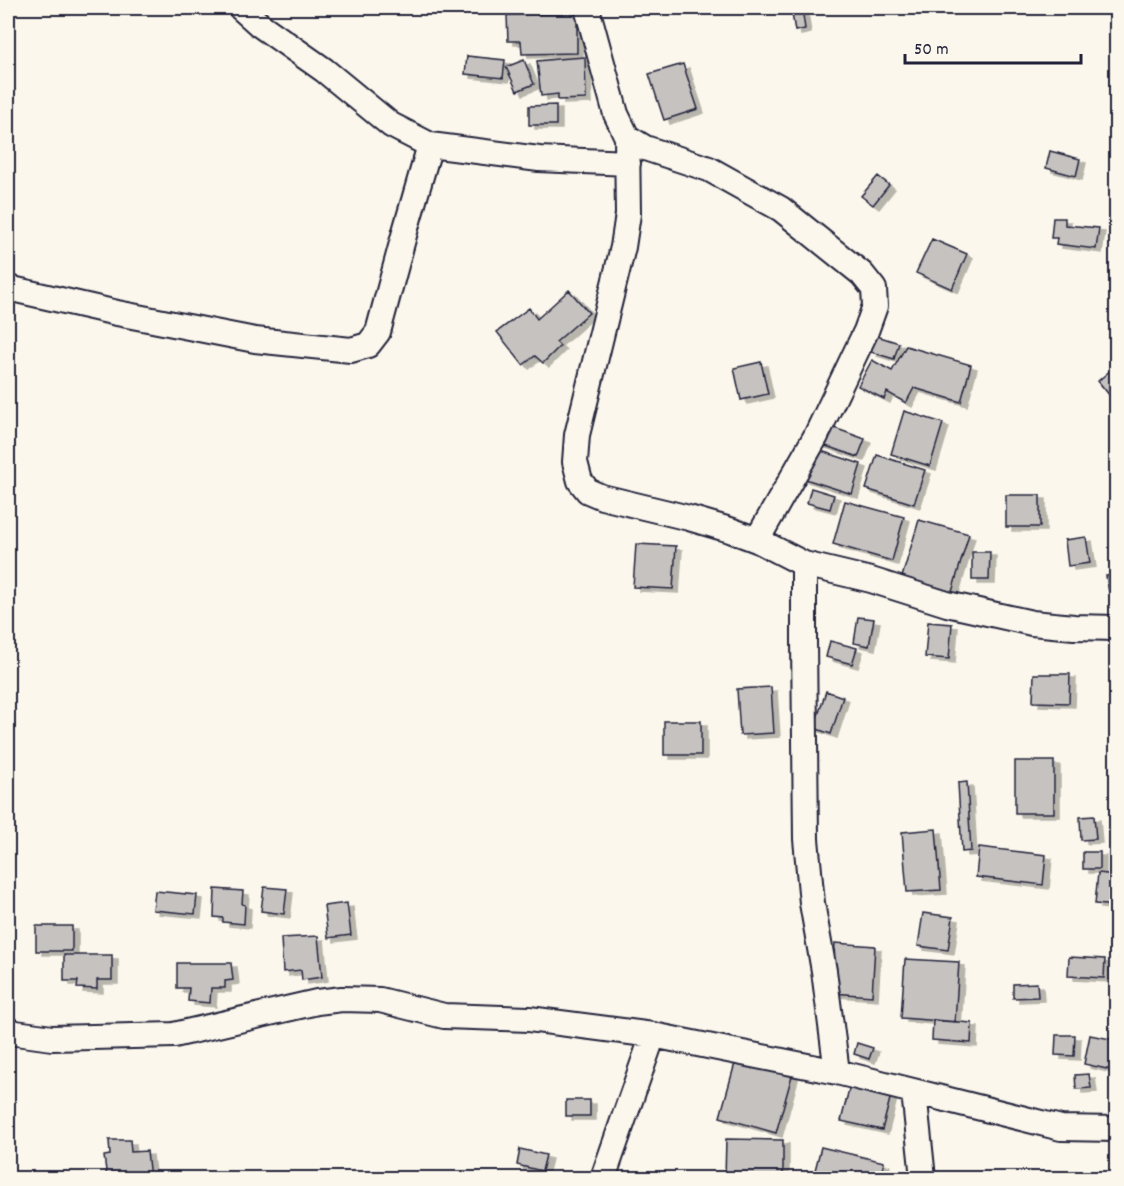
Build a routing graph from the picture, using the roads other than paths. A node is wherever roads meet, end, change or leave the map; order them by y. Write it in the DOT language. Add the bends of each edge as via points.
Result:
graph roads {
  1 [pos="241,8"];
  2 [pos="587,8"];
  3 [pos="627,136"];
  4 [pos="430,146"];
  5 [pos="628,162"];
  6 [pos="8,288"];
  7 [pos="757,540"];
  8 [pos="804,564"];
  9 [pos="1116,628"];
  10 [pos="8,1030"];
  11 [pos="653,1035"];
  12 [pos="837,1072"];
  13 [pos="914,1092"];
  14 [pos="1116,1130"];
  15 [pos="603,1179"];
  16 [pos="923,1179"];
  1 -- 4 [label="street" via="390,125"];
  2 -- 3 [label="street" via="616,114"];
  3 -- 5 [label="street"];
  3 -- 7 [label="street" via="645,148 709,169 781,209 862,274 874,289 875,306 866,331 816,436"];
  4 -- 5 [label="street" via="539,159"];
  4 -- 6 [label="street" via="378,333 368,345 351,350 255,340"];
  5 -- 7 [label="street" via="628,214 623,247 578,435 576,462 580,481 588,491 602,497 689,518"];
  7 -- 8 [label="street"];
  8 -- 9 [label="street" via="1032,623"];
  8 -- 12 [label="street" via="806,839"];
  10 -- 11 [label="street" via="52,1038 174,1035 317,1002 358,998 444,1016 529,1019"];
  11 -- 12 [label="street"];
  11 -- 15 [label="street"];
  12 -- 13 [label="street"];
  13 -- 14 [label="street" via="1061,1128"];
  13 -- 16 [label="street"];
}
